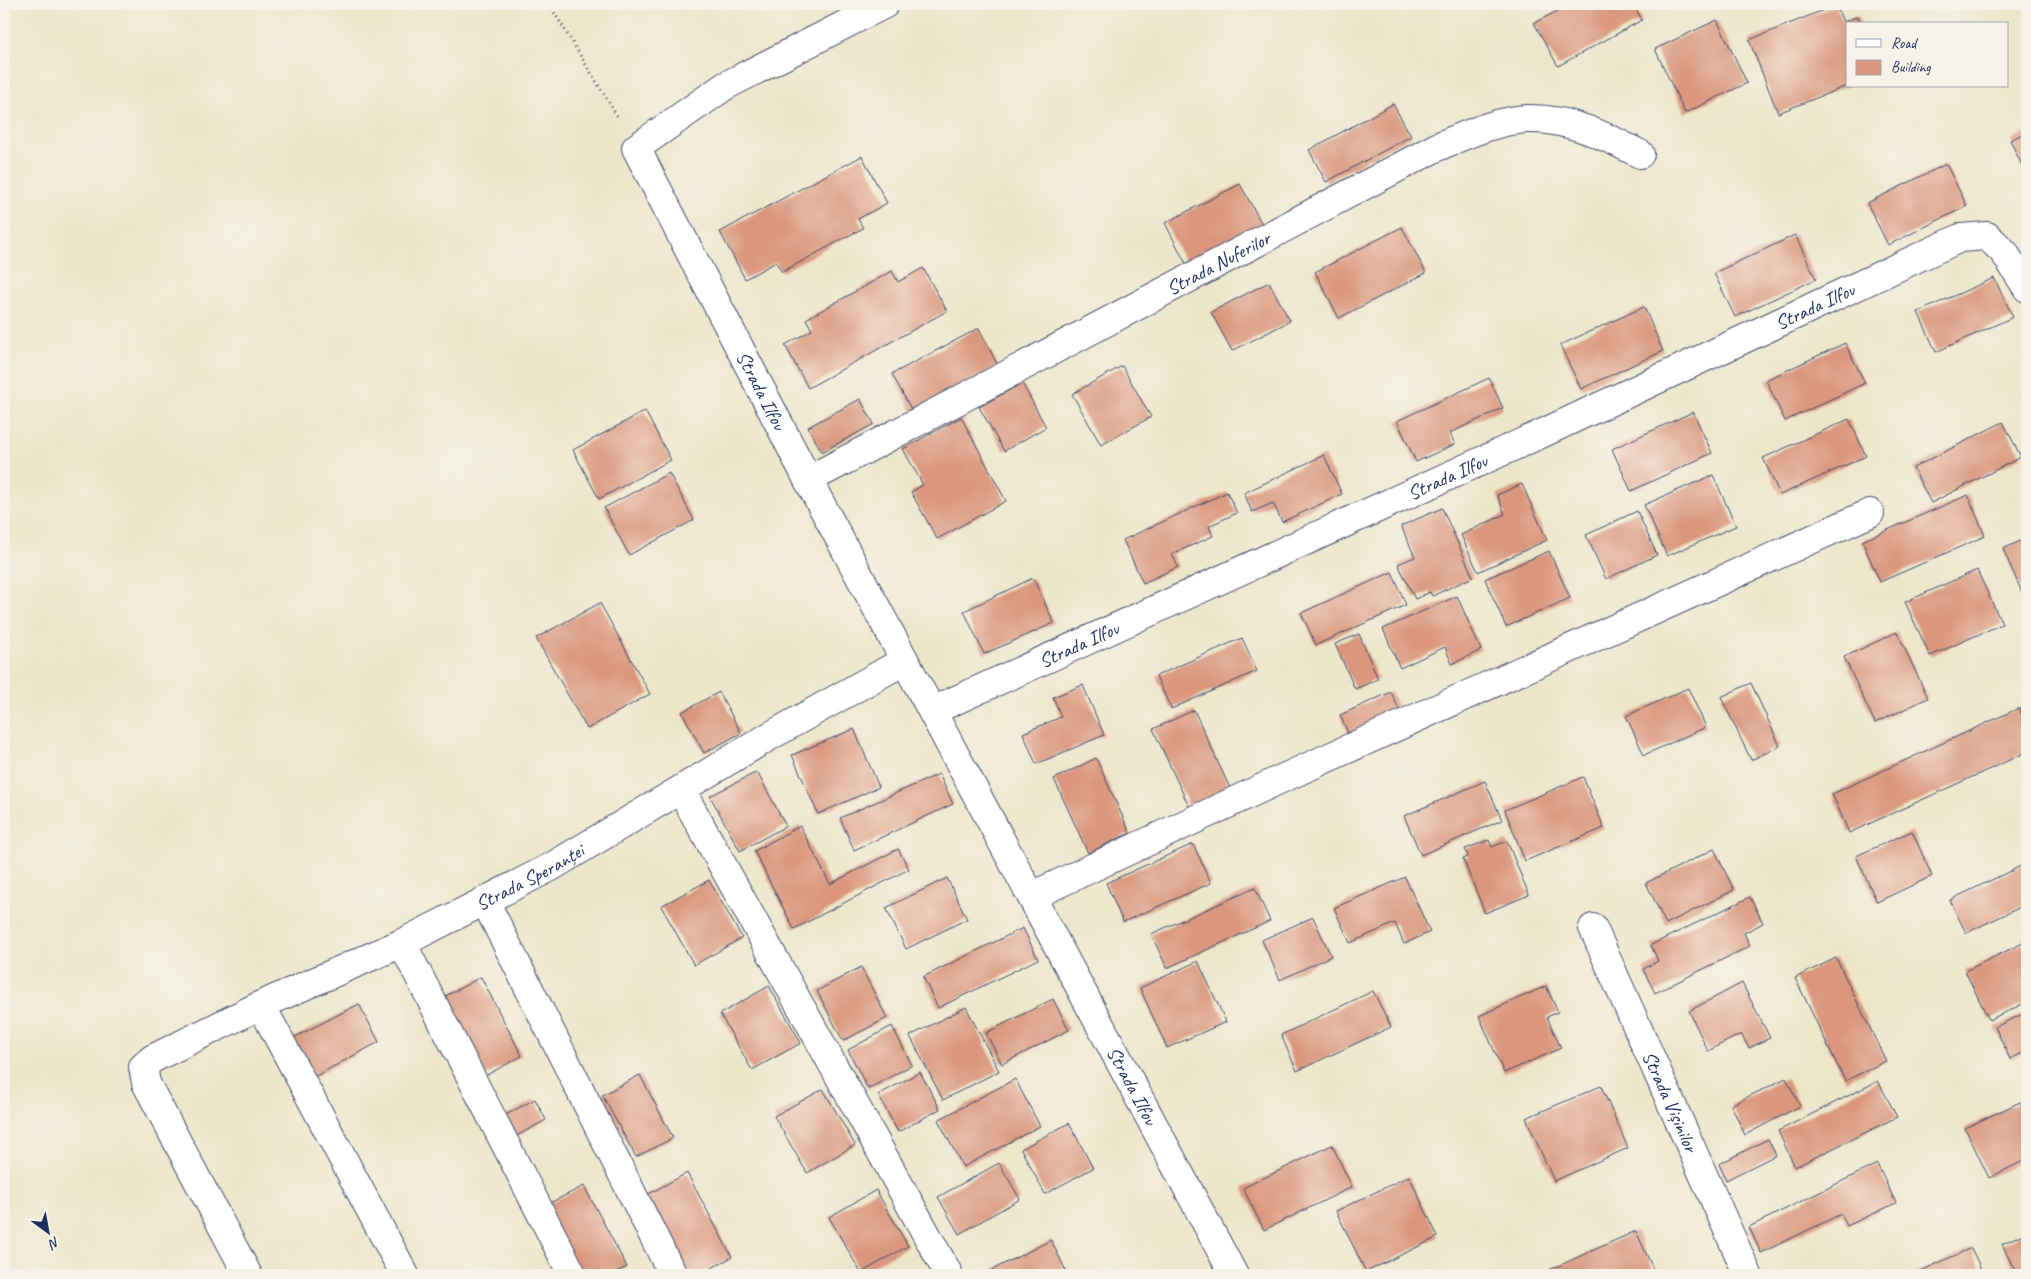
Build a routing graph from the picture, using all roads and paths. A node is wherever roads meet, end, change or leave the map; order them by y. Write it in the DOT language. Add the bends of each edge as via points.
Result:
graph roads {
  1 [pos="550,4"];
  2 [pos="885,4"];
  3 [pos="636,148"];
  4 [pos="1640,154"];
  5 [pos="2027,288"];
  6 [pos="808,480"];
  7 [pos="1870,513"];
  8 [pos="904,662"];
  9 [pos="932,711"];
  10 [pos="681,790"];
  11 [pos="1032,896"];
  12 [pos="486,902"];
  13 [pos="1593,928"];
  14 [pos="402,943"];
  15 [pos="262,1005"];
  16 [pos="572,1274"];
  17 [pos="248,1275"];
  18 [pos="405,1275"];
  19 [pos="673,1275"];
  20 [pos="949,1275"];
  21 [pos="1234,1275"];
  22 [pos="1748,1275"];
  1 -- 3 [label="path"];
  2 -- 3 [label="street" via="725,86"];
  3 -- 6 [label="street, Strada Ilfov"];
  4 -- 6 [label="street, Strada Nuferilor" via="1600,134 1563,123 1528,119 1487,127 1437,147"];
  5 -- 9 [label="street, Strada Ilfov" via="2004,252 1987,236 1960,238 1543,433"];
  6 -- 8 [label="street, Strada Ilfov"];
  7 -- 11 [label="street" via="1279,780"];
  8 -- 9 [label="street, Strada Ilfov"];
  8 -- 10 [label="street, Strada Speranței" via="770,736"];
  9 -- 11 [label="street, Strada Ilfov"];
  10 -- 12 [label="street, Strada Speranței"];
  10 -- 20 [label="street"];
  11 -- 21 [label="street, Strada Ilfov"];
  12 -- 14 [label="street, Strada Speranței"];
  12 -- 19 [label="street"];
  13 -- 22 [label="street, Strada Vișinilor"];
  14 -- 15 [label="street, Strada Speranței"];
  14 -- 16 [label="street"];
  15 -- 17 [label="street, Strada Speranței" via="152,1059 143,1067 146,1083"];
  15 -- 18 [label="street"];
}
